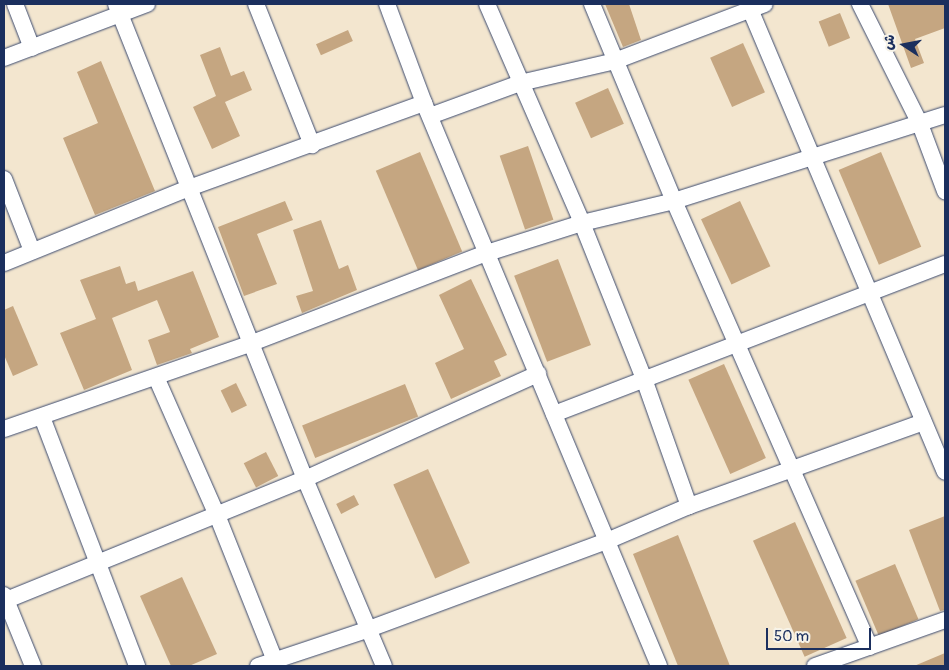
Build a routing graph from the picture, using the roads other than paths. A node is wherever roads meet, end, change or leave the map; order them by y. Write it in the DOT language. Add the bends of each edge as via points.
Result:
graph roads {
  1 [pos="15,4"];
  2 [pos="147,4"];
  3 [pos="256,4"];
  4 [pos="387,4"];
  5 [pos="487,4"];
  6 [pos="592,4"];
  7 [pos="860,4"];
  8 [pos="758,6"];
  9 [pos="118,8"];
  10 [pos="32,48"];
  11 [pos="4,58"];
  12 [pos="615,61"];
  13 [pos="520,83"];
  14 [pos="427,109"];
  15 [pos="945,115"];
  16 [pos="920,124"];
  17 [pos="312,145"];
  18 [pos="813,156"];
  19 [pos="4,179"];
  20 [pos="189,188"];
  21 [pos="945,191"];
  22 [pos="674,201"];
  23 [pos="582,223"];
  24 [pos="32,251"];
  25 [pos="487,253"];
  26 [pos="4,263"];
  27 [pos="945,264"];
  28 [pos="870,292"];
  29 [pos="252,343"];
  30 [pos="736,343"];
  31 [pos="538,374"];
  32 [pos="156,377"];
  33 [pos="644,379"];
  34 [pos="554,414"];
  35 [pos="42,417"];
  36 [pos="923,422"];
  37 [pos="4,429"];
  38 [pos="793,471"];
  39 [pos="945,472"];
  40 [pos="306,479"];
  41 [pos="689,506"];
  42 [pos="217,514"];
  43 [pos="607,541"];
  44 [pos="97,565"];
  45 [pos="4,598"];
  46 [pos="945,620"];
  47 [pos="369,629"];
  48 [pos="870,647"];
  49 [pos="274,661"];
  50 [pos="33,666"];
  51 [pos="137,666"];
  52 [pos="258,666"];
  53 [pos="384,666"];
  54 [pos="659,666"];
  55 [pos="815,666"];
  1 -- 10 [label="street"];
  2 -- 9 [label="street"];
  3 -- 17 [label="street"];
  4 -- 14 [label="street"];
  5 -- 13 [label="street"];
  6 -- 12 [label="street"];
  7 -- 16 [label="street"];
  8 -- 12 [label="street"];
  8 -- 18 [label="street"];
  9 -- 10 [label="street"];
  9 -- 20 [label="street"];
  10 -- 11 [label="street"];
  12 -- 13 [label="street"];
  12 -- 22 [label="street"];
  13 -- 14 [label="street"];
  13 -- 23 [label="street"];
  14 -- 17 [label="street"];
  14 -- 25 [label="street"];
  15 -- 16 [label="street"];
  16 -- 18 [label="street"];
  16 -- 21 [label="street"];
  17 -- 20 [label="street"];
  18 -- 22 [label="street"];
  18 -- 28 [label="street"];
  19 -- 24 [label="street"];
  20 -- 24 [label="street"];
  20 -- 29 [label="street"];
  22 -- 23 [label="street"];
  22 -- 30 [label="street"];
  23 -- 25 [label="street"];
  23 -- 33 [label="street"];
  24 -- 26 [label="street"];
  25 -- 29 [label="street"];
  25 -- 31 [label="street"];
  27 -- 28 [label="street"];
  28 -- 30 [label="street"];
  28 -- 36 [label="street"];
  29 -- 32 [label="street"];
  29 -- 40 [label="street"];
  30 -- 33 [label="street"];
  30 -- 38 [label="street"];
  31 -- 34 [label="street"];
  31 -- 40 [label="street"];
  32 -- 35 [label="street"];
  32 -- 42 [label="street"];
  33 -- 34 [label="street"];
  33 -- 41 [label="street"];
  34 -- 43 [label="street"];
  35 -- 37 [label="street"];
  35 -- 44 [label="street"];
  36 -- 38 [label="street"];
  36 -- 39 [label="street"];
  38 -- 41 [label="street"];
  38 -- 48 [label="street"];
  40 -- 42 [label="street"];
  40 -- 47 [label="street"];
  41 -- 43 [label="street"];
  42 -- 44 [label="street"];
  42 -- 49 [label="street"];
  43 -- 47 [label="street"];
  43 -- 54 [label="street"];
  44 -- 45 [label="street"];
  44 -- 51 [label="street"];
  45 -- 50 [label="street"];
  46 -- 48 [label="street"];
  47 -- 49 [label="street"];
  47 -- 53 [label="street"];
  48 -- 55 [label="street"];
  49 -- 52 [label="street"];
}
